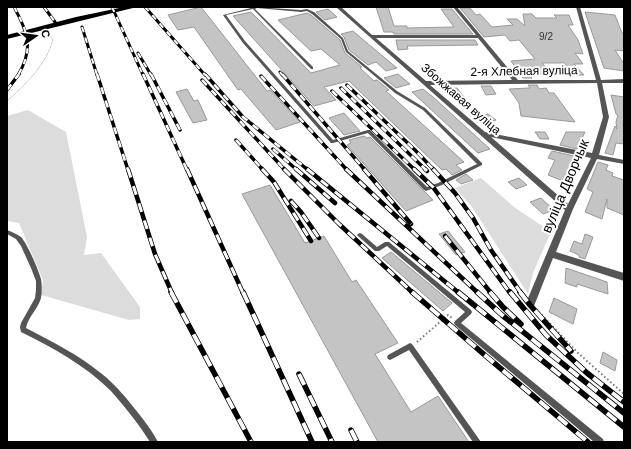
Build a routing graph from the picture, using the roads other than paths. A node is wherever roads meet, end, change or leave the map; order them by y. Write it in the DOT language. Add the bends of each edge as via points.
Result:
graph roads {
  1 [pos="117,7"];
  2 [pos="134,7"];
  3 [pos="338,7"];
  4 [pos="455,7"];
  5 [pos="578,7"];
  6 [pos="257,8"];
  7 [pos="307,9"];
  8 [pos="7,34"];
  9 [pos="372,36"];
  10 [pos="7,37"];
  11 [pos="479,37"];
  12 [pos="312,68"];
  13 [pos="599,81"];
  14 [pos="624,81"];
  15 [pos="516,82"];
  16 [pos="425,83"];
  17 [pos="484,134"];
  18 [pos="595,156"];
  19 [pos="624,162"];
  20 [pos="569,209"];
  21 [pos="7,232"];
  22 [pos="360,236"];
  23 [pos="550,254"];
  24 [pos="624,277"];
  25 [pos="531,303"];
  26 [pos="390,357"];
  27 [pos="154,442"];
  28 [pos="477,442"];
  29 [pos="600,442"];
  1 -- 8 [label="highway"];
  2 -- 10 [label="highway" via="70,20"];
  3 -- 9 [label="street, Збожжавая вуліца"];
  4 -- 11 [label="street"];
  5 -- 13 [label="street, вуліца Дворчык"];
  6 -- 7 [label="lane" via="300,11"];
  6 -- 7 [label="lane" via="224,15 244,42 332,142 369,131 426,189 480,164 424,109 396,92 348,51 342,39"];
  6 -- 12 [label="lane"];
  9 -- 11 [label="street"];
  9 -- 16 [label="street, Збожжавая вуліца"];
  11 -- 15 [label="street"];
  13 -- 14 [label="street, 2-я Хлебная вуліца"];
  13 -- 15 [label="street, 2-я Хлебная вуліца"];
  13 -- 18 [label="street, вуліца Дворчык" via="606,117"];
  15 -- 16 [label="street, 2-я Хлебная вуліца"];
  16 -- 17 [label="street, Збожжавая вуліца"];
  17 -- 18 [label="street"];
  17 -- 20 [label="street, Збожжавая вуліца"];
  18 -- 19 [label="street"];
  18 -- 20 [label="street, вуліца Дворчык"];
  20 -- 23 [label="street, вуліца Дворчык"];
  21 -- 27 [label="lane" via="19,239 38,277 38,298 23,323 23,330 66,352 95,371 124,398"];
  22 -- 29 [label="lane" via="377,250 387,243 469,312 457,323"];
  23 -- 24 [label="street"];
  23 -- 25 [label="street, вуліца Дворчык"];
  26 -- 28 [label="lane" via="410,346"];
}
